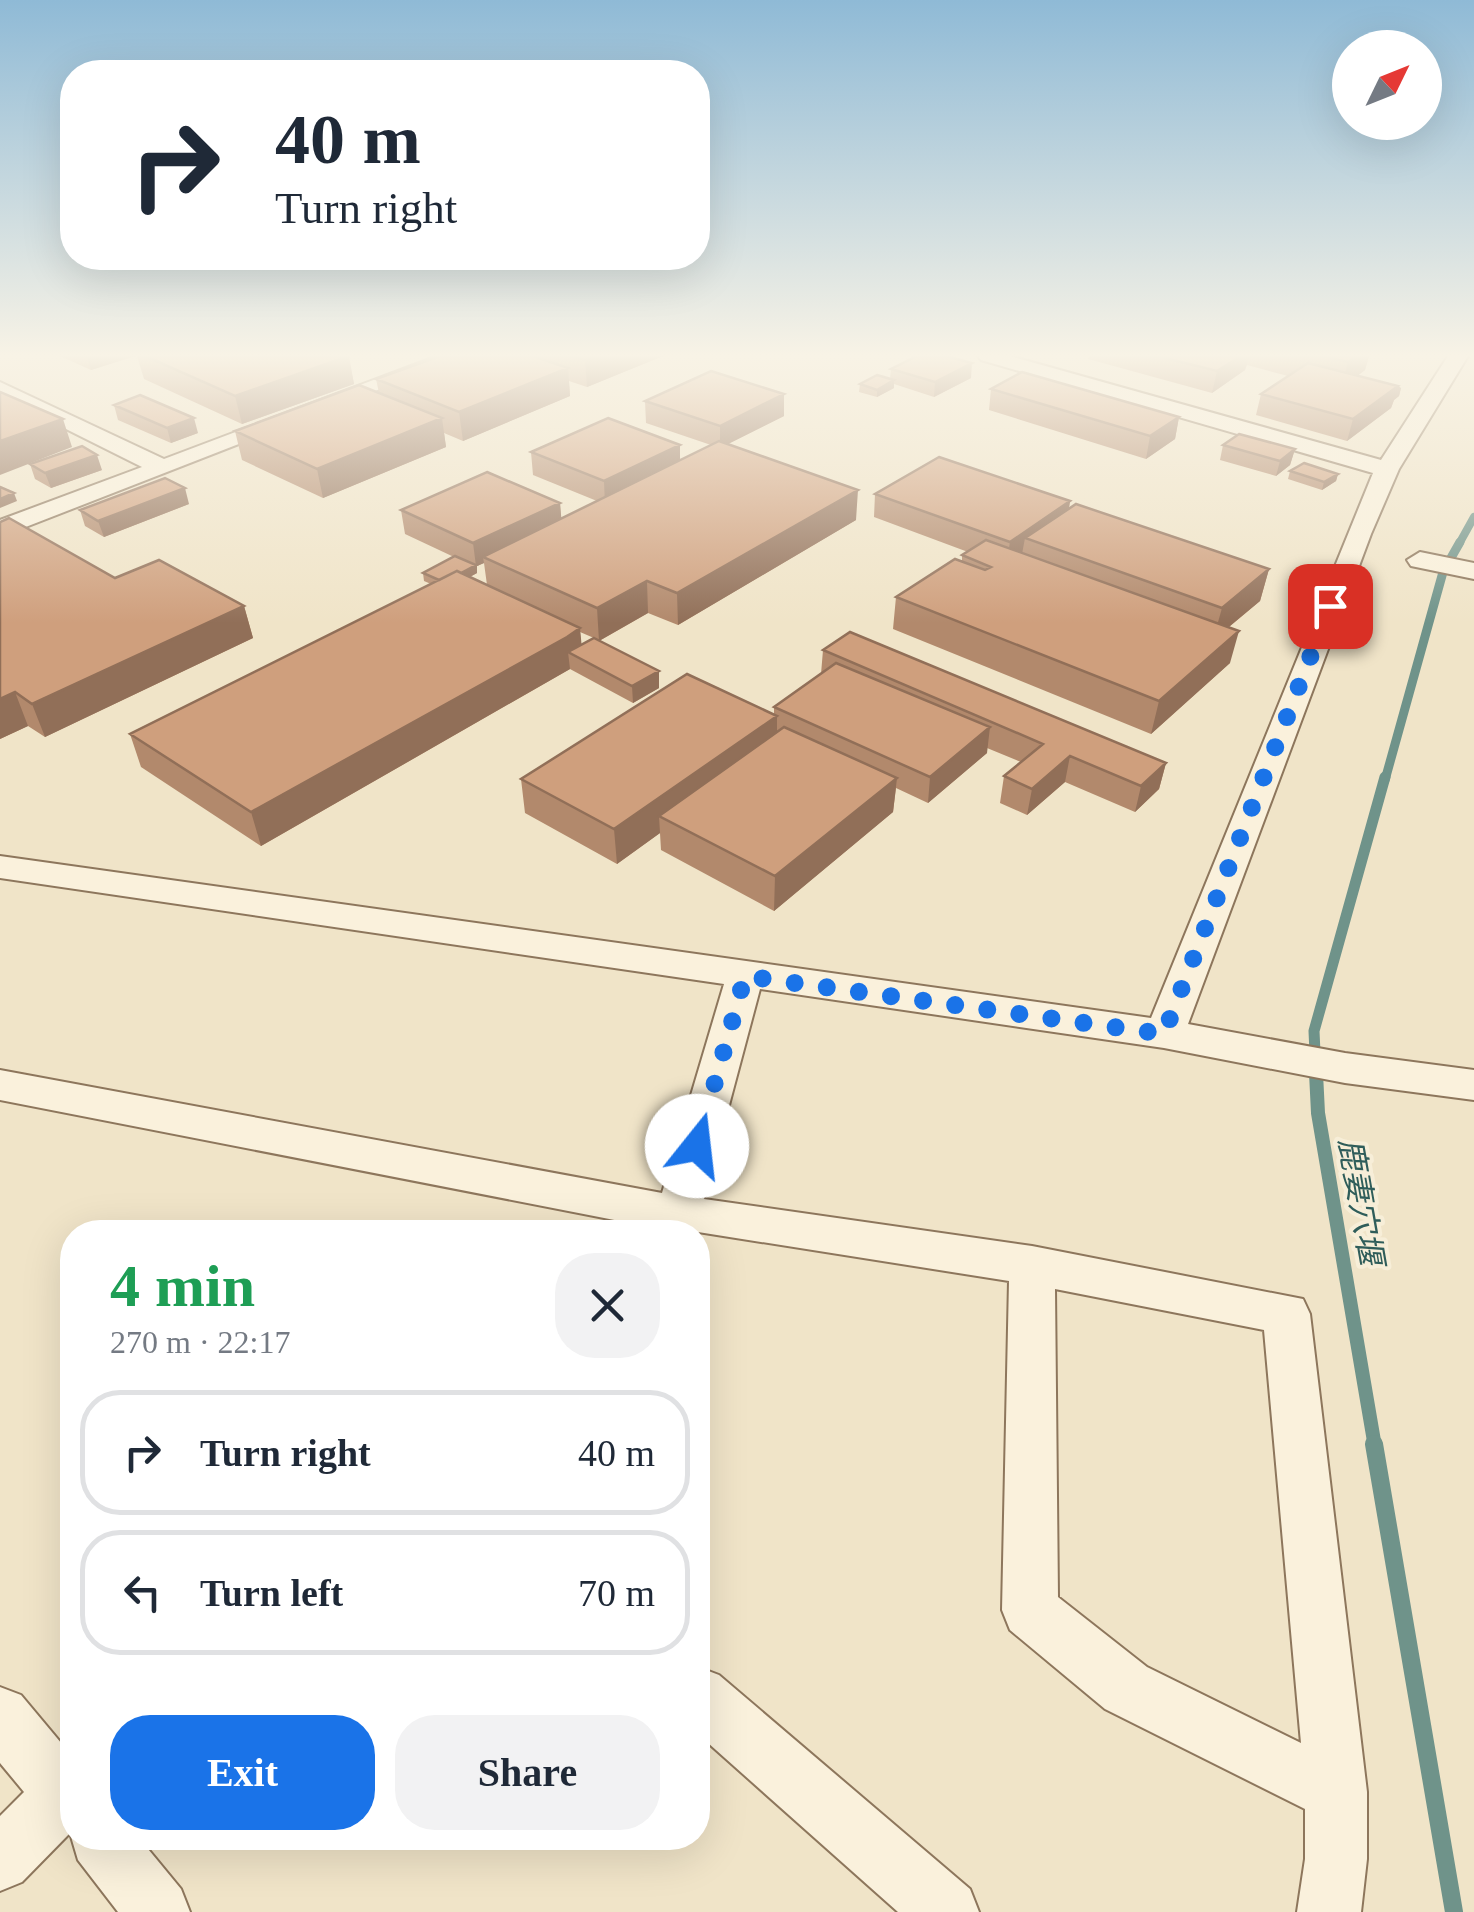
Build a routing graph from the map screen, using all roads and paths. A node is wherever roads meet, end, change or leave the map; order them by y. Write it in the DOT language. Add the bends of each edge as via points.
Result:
graph roads {
  1 [pos="117,445"];
  2 [pos="219,445"];
  3 [pos="1303,445"];
  4 [pos="1402,445"];
  5 [pos="162,467"];
  6 [pos="1387,469"];
  7 [pos="0,529"];
  8 [pos="1,868"];
  9 [pos="745,976"];
  10 [pos="1164,1034"];
  11 [pos="0,1085"];
  12 [pos="1474,1085"];
  13 [pos="652,1220"];
  14 [pos="668,1220"];
  15 [pos="710,1228"];
  16 [pos="1032,1265"];
  17 [pos="710,1706"];
  18 [pos="0,1716"];
  19 [pos="60,1785"];
  20 [pos="1336,1792"];
  21 [pos="60,1817"];
  22 [pos="111,1850"];
  23 [pos="0,1860"];
  24 [pos="158,1912"];
  25 [pos="947,1912"];
  26 [pos="1329,1912"];
  1 -- 5 [label="street"];
  2 -- 5 [label="street"];
  3 -- 6 [label="street"];
  4 -- 6 [label="street"];
  5 -- 7 [label="street"];
  6 -- 10 [label="street"];
  8 -- 9 [label="street"];
  9 -- 10 [label="street"];
  9 -- 14 [label="street"];
  10 -- 12 [label="street"];
  11 -- 13 [label="street"];
  15 -- 16 [label="street"];
  16 -- 20 [label="street" via="1030,1610 1126,1688"];
  16 -- 20 [label="street" via="1286,1314"];
  17 -- 25 [label="street"];
  18 -- 19 [label="street"];
  20 -- 26 [label="street"];
  21 -- 23 [label="street"];
  22 -- 24 [label="street"];
}
